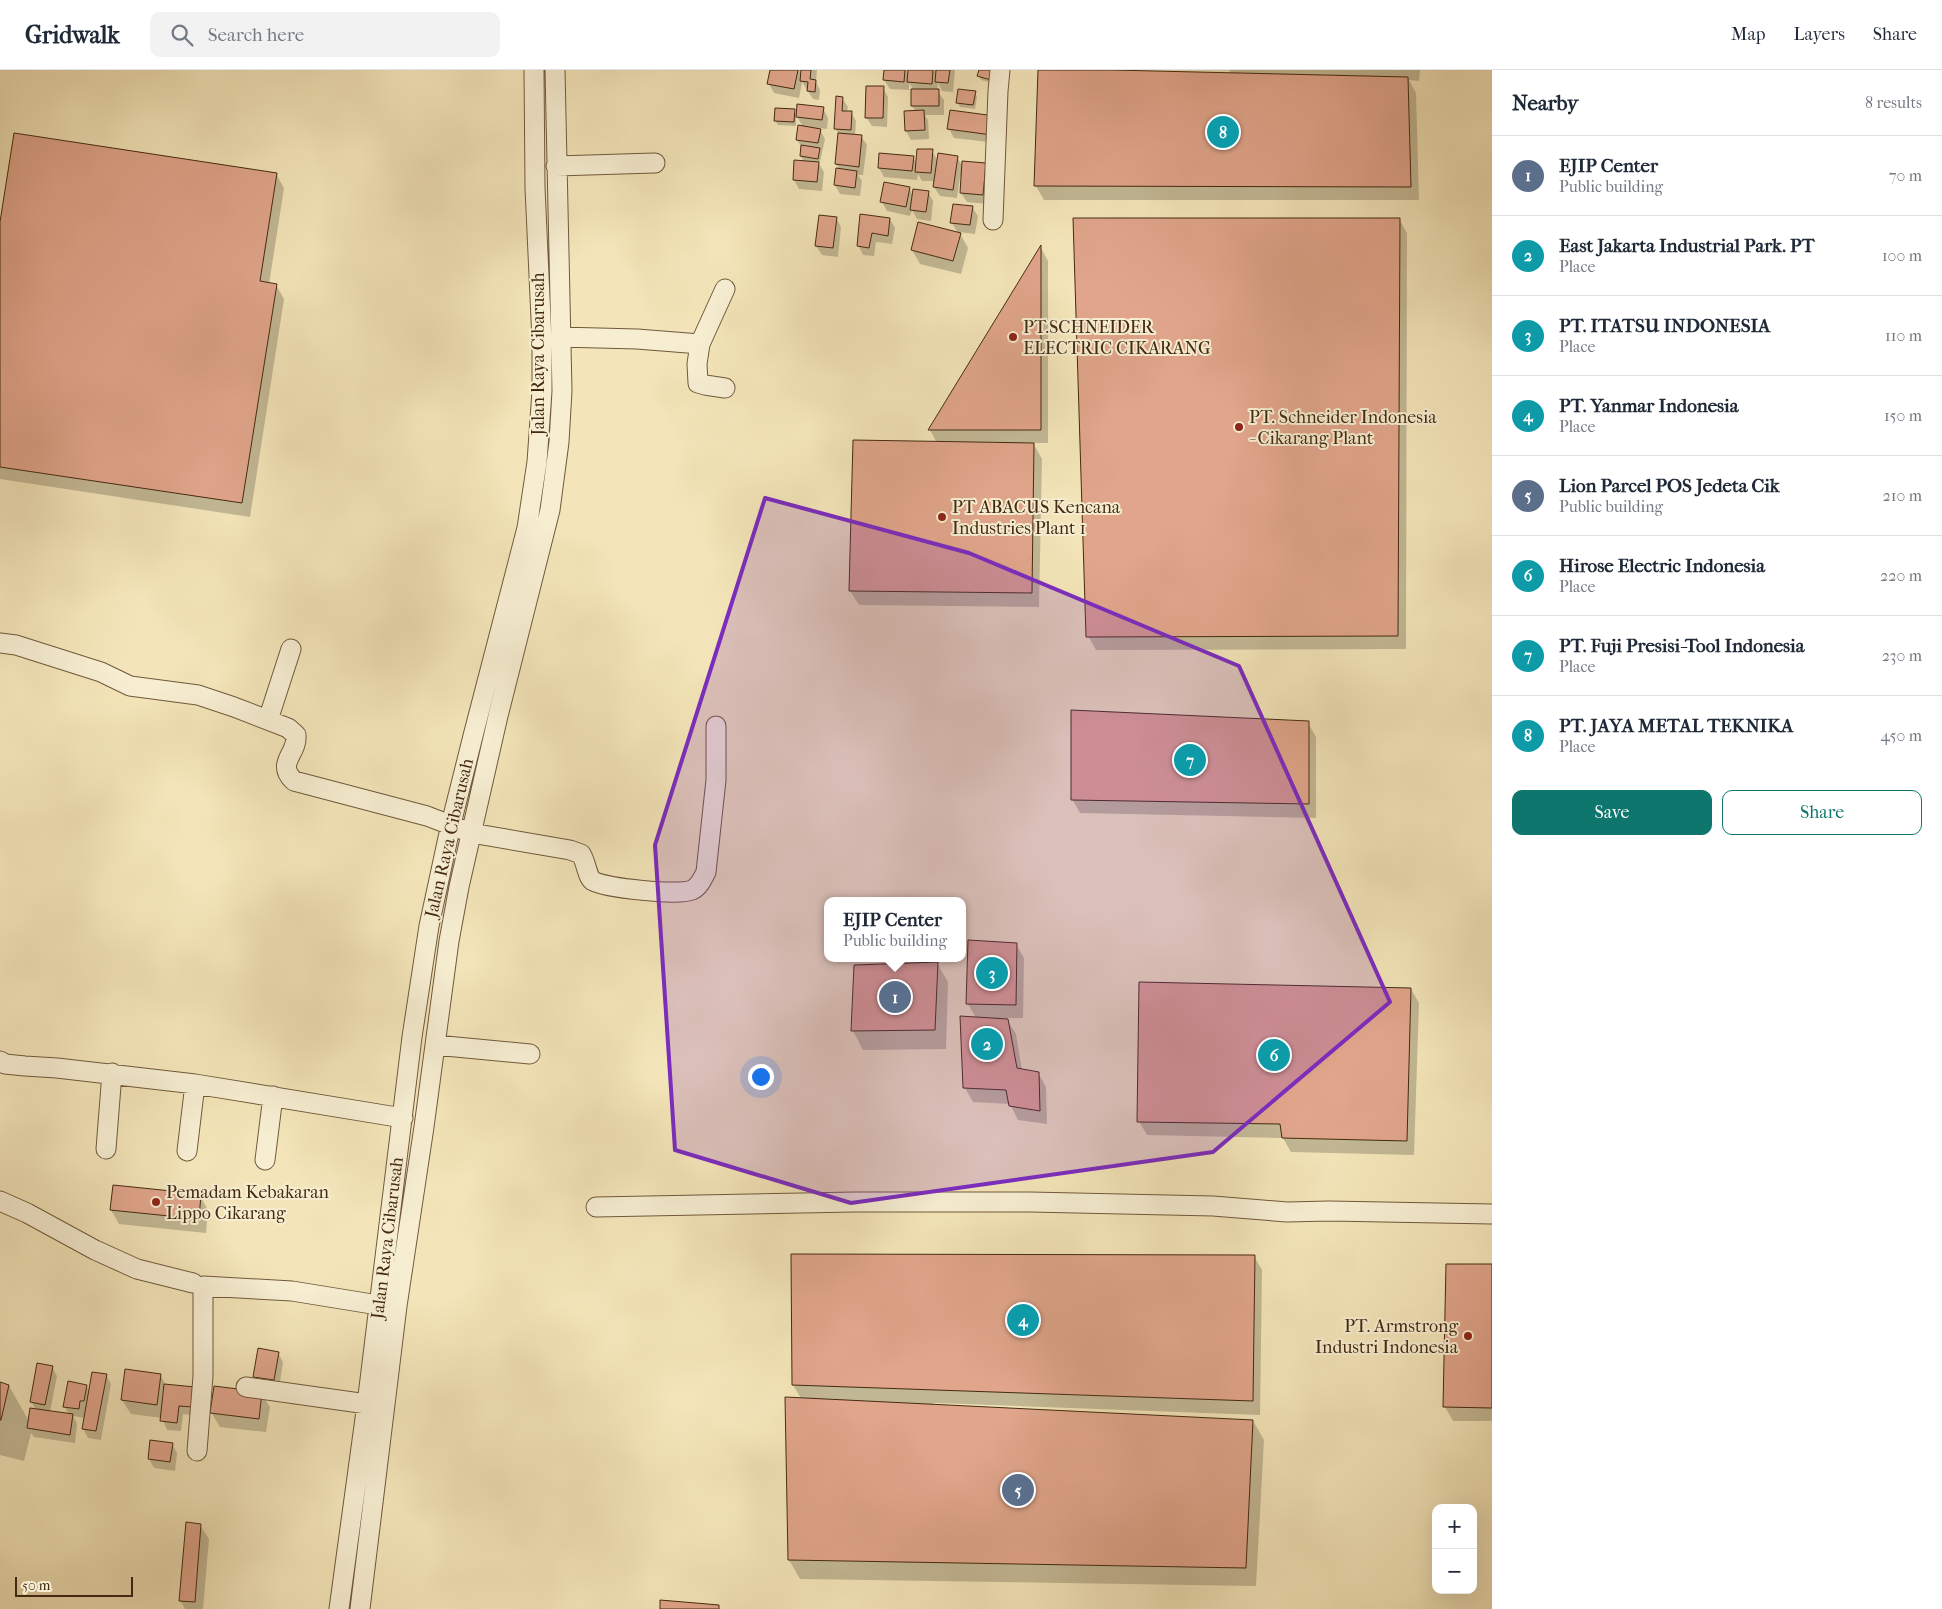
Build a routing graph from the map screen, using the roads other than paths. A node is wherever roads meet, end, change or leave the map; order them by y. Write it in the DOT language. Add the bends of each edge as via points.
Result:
graph roads {
  1 [pos="534,70"];
  2 [pos="555,70"];
  3 [pos="1000,70"];
  4 [pos="656,163"];
  5 [pos="556,166"];
  6 [pos="993,220"];
  7 [pos="725,289"];
  8 [pos="560,338"];
  9 [pos="700,344"];
  10 [pos="725,388"];
  11 [pos="0,643"];
  12 [pos="291,649"];
  13 [pos="268,720"];
  14 [pos="716,726"];
  15 [pos="451,824"];
  16 [pos="471,833"];
  17 [pos="435,1045"];
  18 [pos="530,1054"];
  19 [pos="0,1061"];
  20 [pos="112,1074"];
  21 [pos="195,1084"];
  22 [pos="273,1096"];
  23 [pos="403,1118"];
  24 [pos="106,1149"];
  25 [pos="188,1151"];
  26 [pos="265,1160"];
  27 [pos="0,1201"];
  28 [pos="596,1207"];
  29 [pos="1492,1214"];
  30 [pos="193,1283"];
  31 [pos="378,1305"];
  32 [pos="246,1387"];
  33 [pos="367,1404"];
  34 [pos="197,1451"];
  35 [pos="339,1609"];
  36 [pos="360,1609"];
  1 -- 15 [label="street, Jalan Raya Cibarusah" via="542,340 537,462 527,528"];
  2 -- 5 [label="street, Jalan Raya Cibarusah"];
  3 -- 6 [label="street"];
  4 -- 5 [label="street"];
  5 -- 8 [label="street, Jalan Raya Cibarusah"];
  7 -- 9 [label="street"];
  8 -- 9 [label="street"];
  8 -- 16 [label="street, Jalan Raya Cibarusah" via="562,415 550,510"];
  9 -- 10 [label="street" via="698,383"];
  11 -- 13 [label="street" via="101,672 130,686 198,696"];
  12 -- 13 [label="street"];
  13 -- 15 [label="street" via="296,735 297,742 286,764 287,773 294,781"];
  14 -- 16 [label="street" via="716,780 706,872 692,890 676,892 611,886 589,877 581,854"];
  15 -- 16 [label="street"];
  15 -- 23 [label="street, Jalan Raya Cibarusah" via="429,926"];
  16 -- 17 [label="street, Jalan Raya Cibarusah" via="449,941"];
  17 -- 18 [label="street"];
  17 -- 36 [label="street, Jalan Raya Cibarusah" via="397,1306"];
  19 -- 20 [label="street"];
  20 -- 21 [label="street"];
  20 -- 24 [label="street"];
  21 -- 22 [label="street"];
  21 -- 25 [label="street"];
  22 -- 23 [label="street"];
  22 -- 26 [label="street"];
  23 -- 31 [label="street, Jalan Raya Cibarusah"];
  27 -- 30 [label="street" via="137,1269"];
  28 -- 29 [label="street" via="1030,1202 1213,1206 1287,1212"];
  31 -- 33 [label="street, Jalan Raya Cibarusah"];
  31 -- 34 [label="street" via="292,1291 203,1286 203,1376"];
  32 -- 33 [label="street"];
  33 -- 35 [label="street, Jalan Raya Cibarusah"];
}
